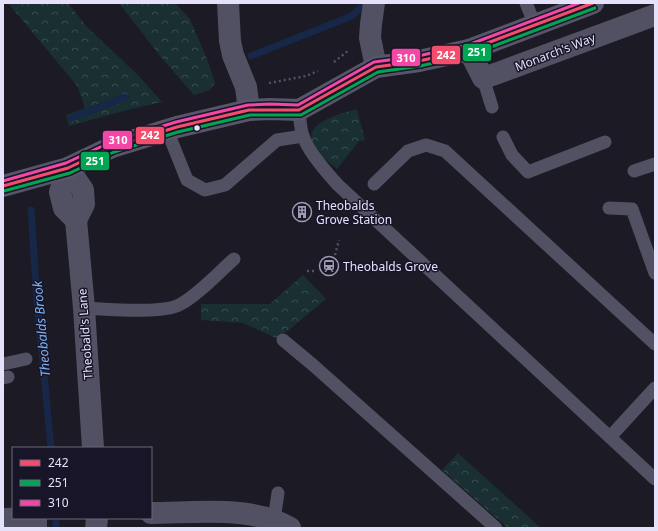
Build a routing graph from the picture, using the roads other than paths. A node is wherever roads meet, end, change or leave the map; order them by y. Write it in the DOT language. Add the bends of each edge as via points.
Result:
graph roads {
  1 [pos="214,3"];
  2 [pos="228,3"];
  3 [pos="526,3"];
  4 [pos="592,3"];
  5 [pos="373,9"];
  6 [pos="655,15"];
  7 [pos="535,25"];
  8 [pos="469,50"];
  9 [pos="376,67"];
  10 [pos="483,78"];
  11 [pos="492,107"];
  12 [pos="249,110"];
  13 [pos="299,110"];
  14 [pos="167,130"];
  15 [pos="303,136"];
  16 [pos="503,137"];
  17 [pos="605,142"];
  18 [pos="655,164"];
  19 [pos="68,168"];
  20 [pos="634,171"];
  21 [pos="374,184"];
  22 [pos="3,186"];
  23 [pos="609,208"];
  24 [pos="234,259"];
  25 [pos="655,273"];
  26 [pos="84,308"];
  27 [pos="283,340"];
  28 [pos="655,344"];
  29 [pos="26,359"];
  30 [pos="3,364"];
  31 [pos="655,388"];
  32 [pos="610,437"];
  33 [pos="93,447"];
  34 [pos="655,479"];
  35 [pos="278,493"];
  36 [pos="152,513"];
  37 [pos="282,524"];
  38 [pos="496,528"];
  1 -- 2 [label="street"];
  2 -- 12 [label="street" via="230,41 246,87"];
  3 -- 7 [label="lane"];
  4 -- 7 [label="main road"];
  5 -- 9 [label="street" via="370,38"];
  6 -- 10 [label="street, Monarch's Way"];
  7 -- 8 [label="main road"];
  8 -- 9 [label="main road"];
  8 -- 10 [label="street"];
  9 -- 13 [label="main road"];
  10 -- 11 [label="lane"];
  12 -- 13 [label="main road"];
  12 -- 14 [label="main road"];
  13 -- 15 [label="lane"];
  14 -- 15 [label="lane" via="188,180 205,190 224,185 277,140"];
  14 -- 19 [label="main road" via="112,147"];
  15 -- 32 [label="lane" via="321,166 338,185"];
  16 -- 17 [label="lane" via="512,155 528,172"];
  18 -- 20 [label="lane"];
  19 -- 22 [label="main road"];
  19 -- 26 [label="street, Theobald's Lane" via="83,190 84,204 76,220"];
  21 -- 28 [label="lane" via="408,152 426,145 445,151"];
  23 -- 25 [label="lane" via="632,209"];
  24 -- 26 [label="lane" via="179,305 165,309"];
  26 -- 33 [label="street, Theobald's Lane"];
  27 -- 38 [label="lane"];
  29 -- 30 [label="lane"];
  31 -- 32 [label="lane"];
  32 -- 34 [label="lane"];
  35 -- 37 [label="lane"];
  36 -- 37 [label="street" via="244,513"];
}
